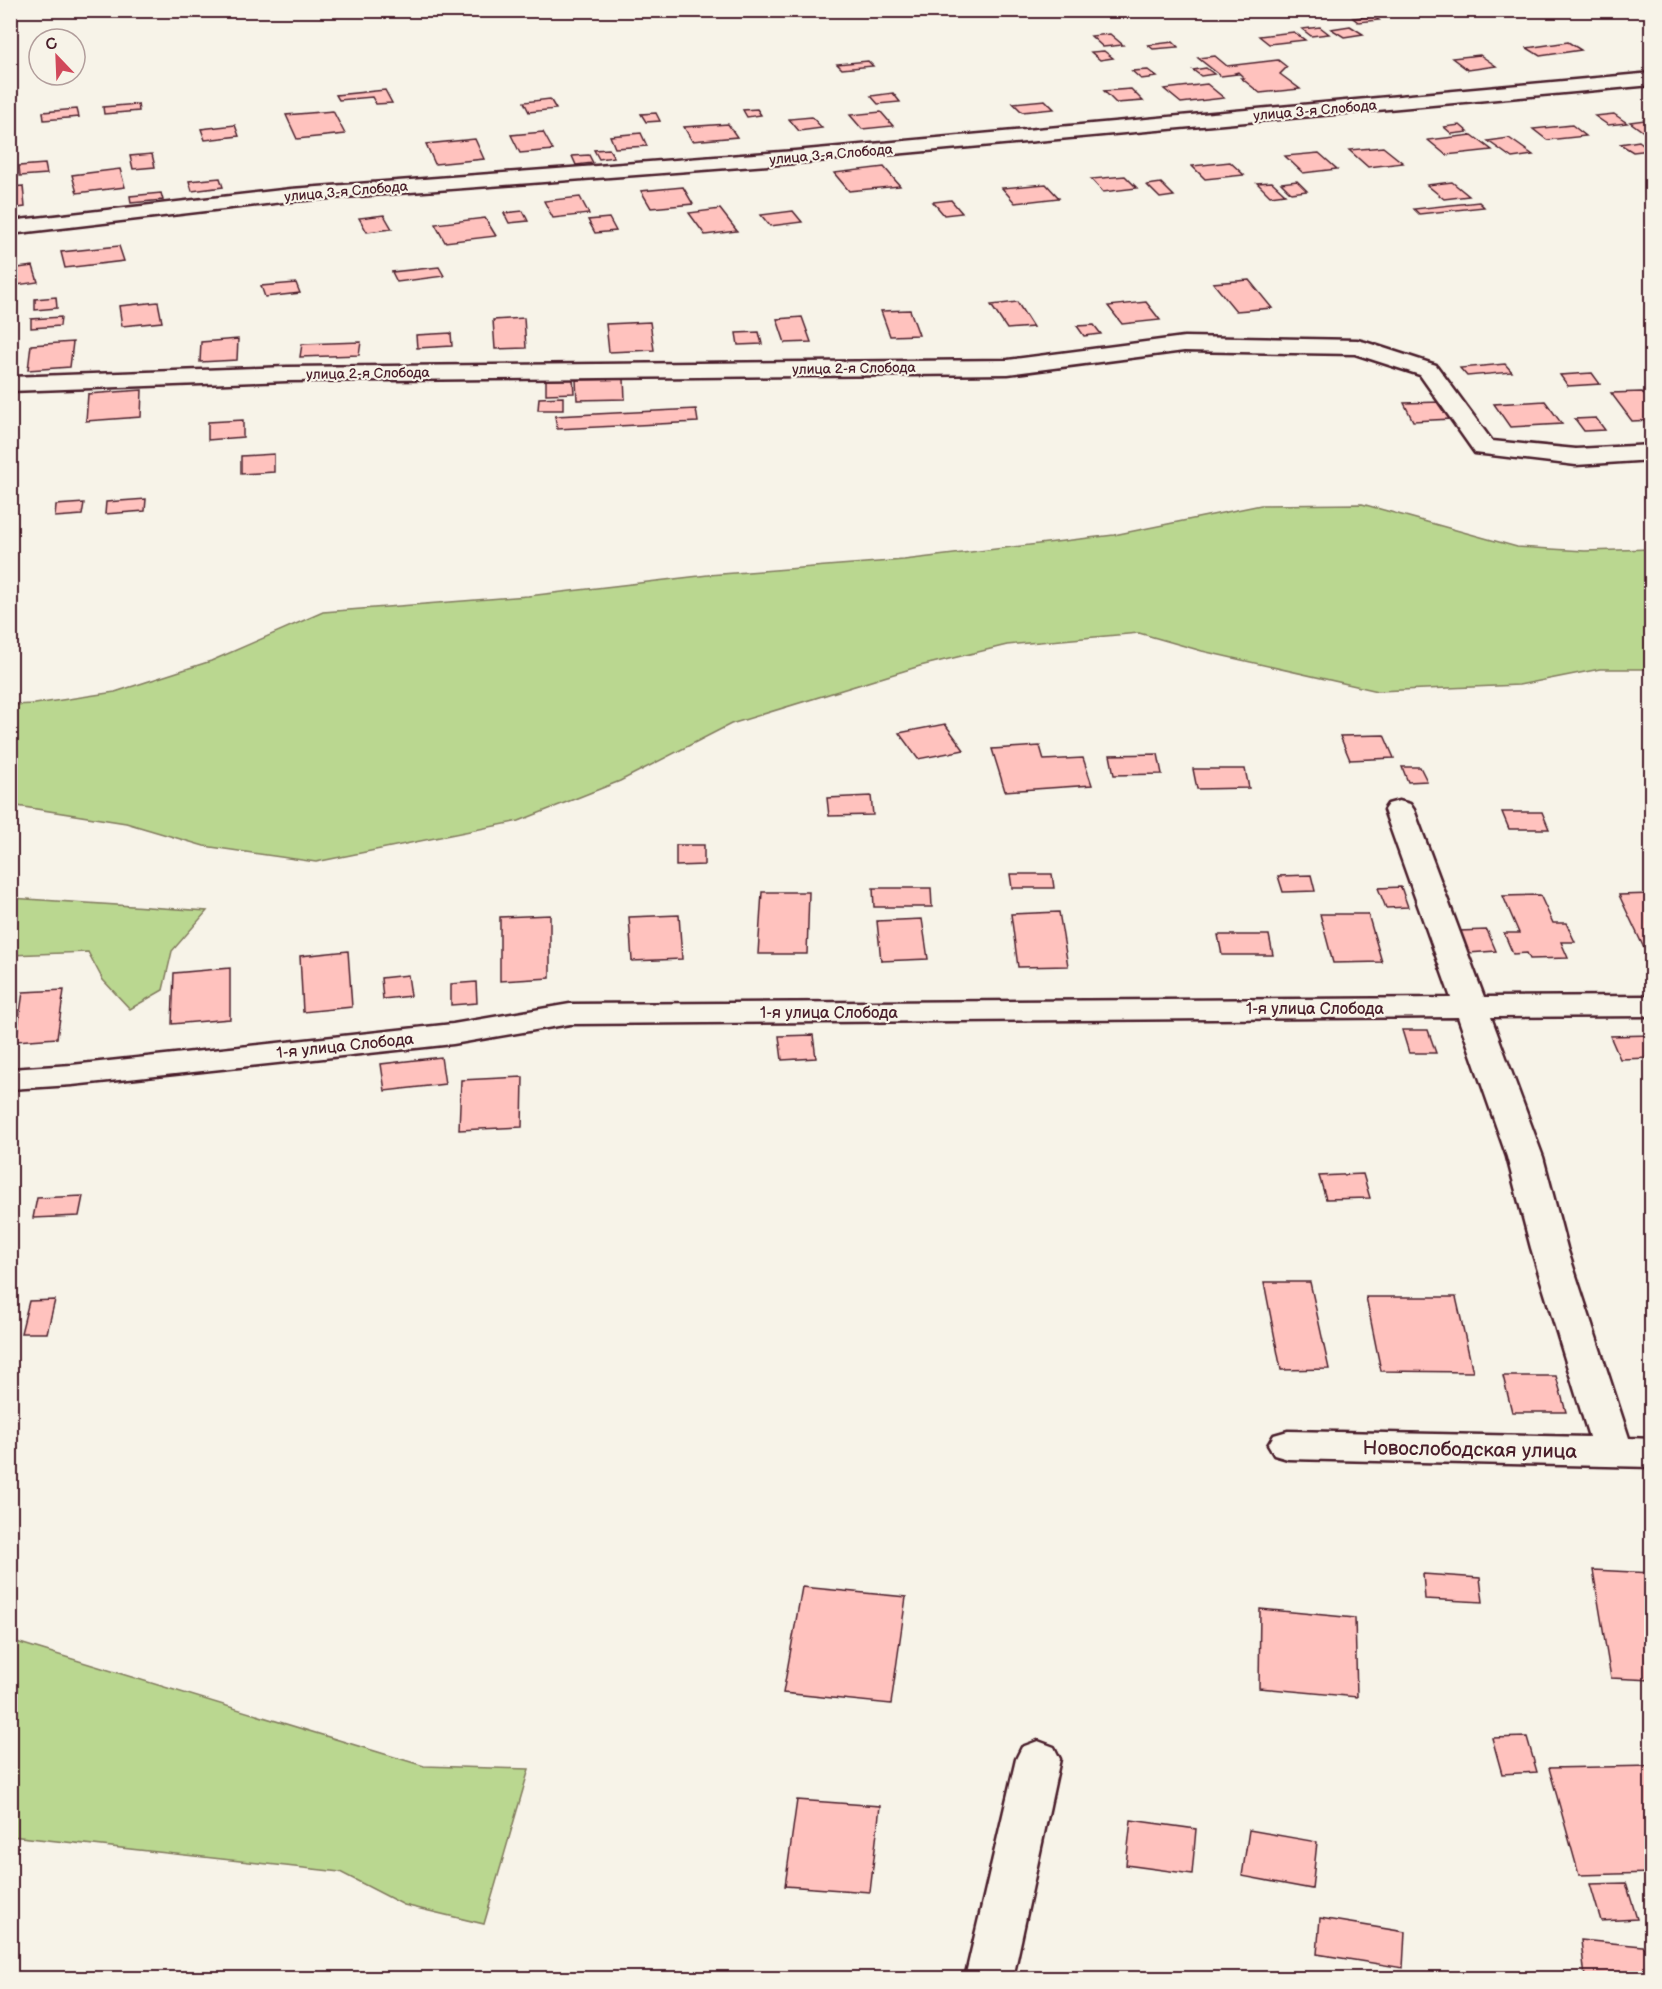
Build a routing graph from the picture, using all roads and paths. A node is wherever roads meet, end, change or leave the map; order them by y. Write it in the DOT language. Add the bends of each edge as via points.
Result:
graph roads {
  1 [pos="1652,79"];
  2 [pos="10,228"];
  3 [pos="10,384"];
  4 [pos="1652,452"];
  5 [pos="1399,810"];
  6 [pos="1652,1006"];
  7 [pos="1470,1007"];
  8 [pos="10,1078"];
  9 [pos="1288,1445"];
  10 [pos="1613,1452"];
  11 [pos="1652,1453"];
  12 [pos="1038,1759"];
  13 [pos="989,1978"];
  1 -- 2 [label="street, улица 3-я Слобода" via="795,157 291,195"];
  3 -- 4 [label="street, улица 2-я Слобода" via="287,374 1008,367 1184,344 1358,347 1428,370 1484,448 1576,457"];
  5 -- 7 [label="street"];
  6 -- 7 [label="street, 1-я улица Слобода"];
  7 -- 8 [label="street, 1-я улица Слобода" via="570,1014 453,1034 72,1075"];
  7 -- 10 [label="street" via="1525,1157 1549,1248"];
  9 -- 10 [label="street, Новослободская улица"];
  10 -- 11 [label="street, Новослободская улица"];
  12 -- 13 [label="street"];
}
